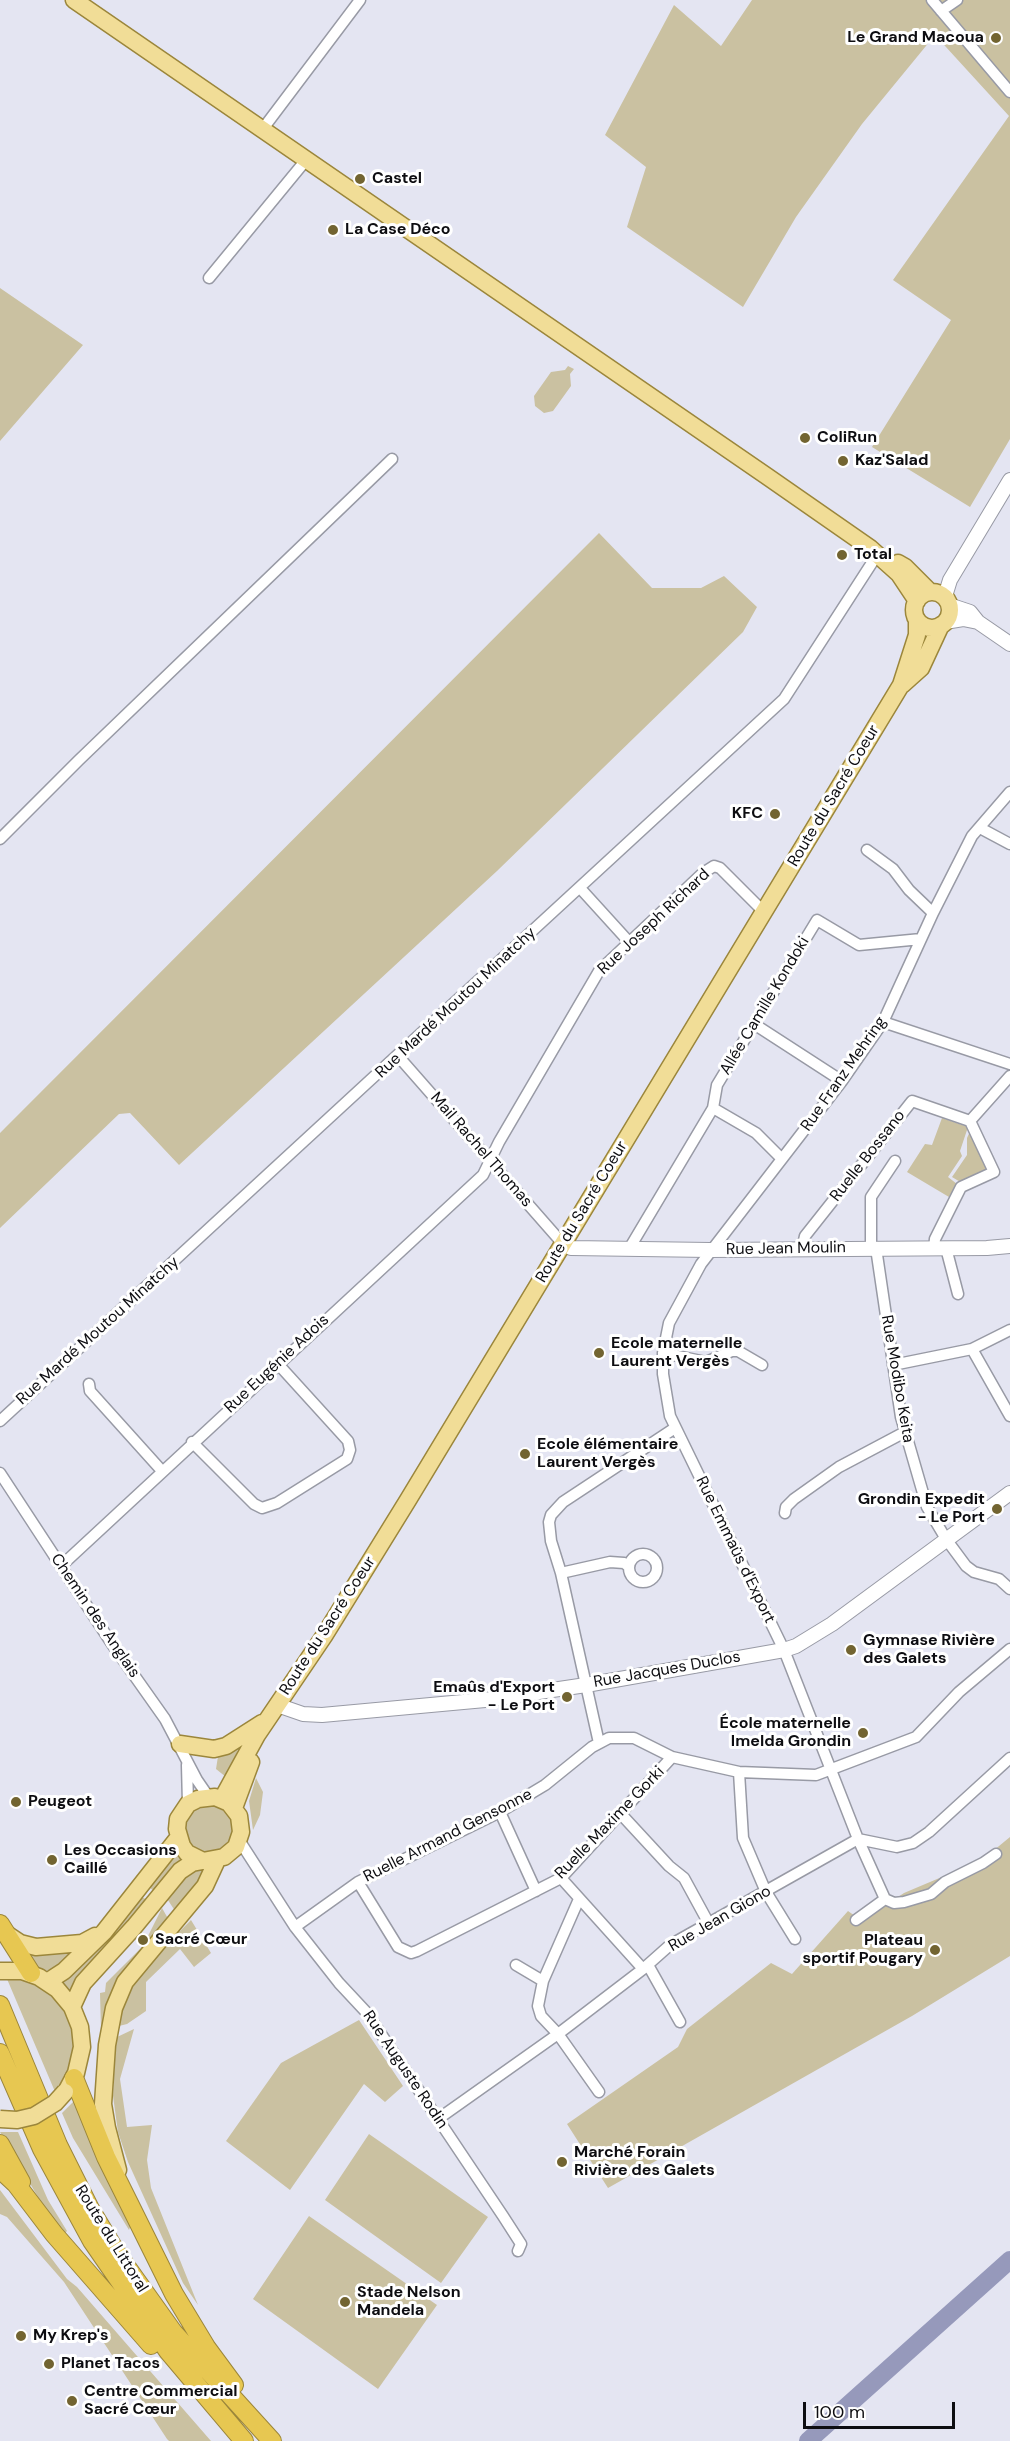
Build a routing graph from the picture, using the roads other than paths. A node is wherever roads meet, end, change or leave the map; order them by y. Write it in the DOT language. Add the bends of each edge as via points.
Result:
graph roads {
  1 [pos="74,0"];
  2 [pos="360,0"];
  3 [pos="932,0"];
  4 [pos="957,0"];
  5 [pos="941,11"];
  6 [pos="1010,92"];
  7 [pos="262,130"];
  8 [pos="306,160"];
  9 [pos="209,278"];
  10 [pos="392,459"];
  11 [pos="1010,480"];
  12 [pos="873,552"];
  13 [pos="938,605"];
  14 [pos="917,620"];
  15 [pos="1010,644"];
  16 [pos="901,686"];
  17 [pos="1010,792"];
  18 [pos="980,828"];
  19 [pos="0,839"];
  20 [pos="1010,844"];
  21 [pos="867,850"];
  22 [pos="580,888"];
  23 [pos="763,911"];
  24 [pos="933,913"];
  25 [pos="921,939"];
  26 [pos="630,943"];
  27 [pos="883,1022"];
  28 [pos="754,1024"];
  29 [pos="398,1056"];
  30 [pos="1010,1064"];
  31 [pos="1010,1076"];
  32 [pos="842,1082"];
  33 [pos="713,1108"];
  34 [pos="970,1121"];
  35 [pos="782,1159"];
  36 [pos="490,1161"];
  37 [pos="895,1161"];
  38 [pos="563,1244"];
  39 [pos="1010,1245"];
  40 [pos="873,1248"];
  41 [pos="940,1248"];
  42 [pos="629,1249"];
  43 [pos="710,1250"];
  44 [pos="802,1250"];
  45 [pos="958,1294"];
  46 [pos="1010,1330"];
  47 [pos="972,1349"];
  48 [pos="663,1353"];
  49 [pos="278,1364"];
  50 [pos="762,1365"];
  51 [pos="893,1365"];
  52 [pos="89,1384"];
  53 [pos="1010,1416"];
  54 [pos="0,1421"];
  55 [pos="675,1428"];
  56 [pos="905,1432"];
  57 [pos="192,1442"];
  58 [pos="162,1471"];
  59 [pos="0,1473"];
  60 [pos="1010,1492"];
  61 [pos="785,1513"];
  62 [pos="946,1539"];
  63 [pos="61,1566"];
  64 [pos="628,1566"];
  65 [pos="561,1573"];
  66 [pos="1010,1589"];
  67 [pos="1010,1649"];
  68 [pos="784,1650"];
  69 [pos="586,1685"];
  70 [pos="273,1712"];
  71 [pos="599,1743"];
  72 [pos="180,1744"];
  73 [pos="672,1757"];
  74 [pos="1010,1758"];
  75 [pos="186,1762"];
  76 [pos="832,1770"];
  77 [pos="739,1772"];
  78 [pos="221,1801"];
  79 [pos="188,1804"];
  80 [pos="500,1812"];
  81 [pos="620,1813"];
  82 [pos="178,1838"];
  83 [pos="858,1839"];
  84 [pos="222,1853"];
  85 [pos="996,1854"];
  86 [pos="561,1878"];
  87 [pos="358,1882"];
  88 [pos="536,1891"];
  89 [pos="766,1892"];
  90 [pos="579,1899"];
  91 [pos="885,1899"];
  92 [pos="856,1920"];
  93 [pos="708,1923"];
  94 [pos="295,1926"];
  95 [pos="2,1928"];
  96 [pos="104,1932"];
  97 [pos="795,1938"];
  98 [pos="516,1965"];
  99 [pos="645,1967"];
  100 [pos="23,1974"];
  101 [pos="543,1981"];
  102 [pos="0,2005"];
  103 [pos="72,2007"];
  104 [pos="680,2022"];
  105 [pos="558,2034"];
  106 [pos="0,2053"];
  107 [pos="70,2085"];
  108 [pos="599,2092"];
  109 [pos="0,2119"];
  110 [pos="438,2119"];
  111 [pos="0,2144"];
  112 [pos="0,2169"];
  113 [pos="126,2199"];
  114 [pos="37,2212"];
  115 [pos="518,2251"];
  116 [pos="243,2441"];
  117 [pos="272,2441"];
  118 [pos="277,2441"];
  1 -- 7 [label="main road"];
  2 -- 7 [label="street"];
  3 -- 5 [label="street"];
  4 -- 5 [label="street"];
  5 -- 6 [label="street"];
  7 -- 8 [label="main road"];
  8 -- 9 [label="street"];
  8 -- 12 [label="main road"];
  10 -- 19 [label="street"];
  11 -- 13 [label="street" via="962,557"];
  12 -- 13 [label="main road" via="905,567"];
  12 -- 22 [label="street, Rue Mardé Moutou Minatchy" via="784,699"];
  13 -- 14 [label="main road, Route du Sacré Coeur" via="915,610"];
  13 -- 14 [label="main road" via="926,627"];
  13 -- 15 [label="street" via="970,612"];
  13 -- 16 [label="main road, Route du Sacré Coeur" via="921,668"];
  14 -- 16 [label="main road, Route du Sacré Coeur" via="913,653"];
  16 -- 23 [label="main road, Route du Sacré Coeur"];
  17 -- 18 [label="street, Rue Franz Mehring"];
  18 -- 20 [label="street"];
  18 -- 24 [label="street, Rue Franz Mehring" via="972,836"];
  21 -- 24 [label="street" via="893,869"];
  22 -- 26 [label="street"];
  22 -- 29 [label="street, Rue Mardé Moutou Minatchy"];
  23 -- 26 [label="street, Rue Joseph Richard" via="728,874 714,866"];
  23 -- 38 [label="main road, Route du Sacré Coeur"];
  24 -- 25 [label="street, Rue Franz Mehring"];
  25 -- 27 [label="street, Rue Franz Mehring"];
  25 -- 28 [label="street, Allée Camille Kondoki" via="859,945 818,920"];
  26 -- 36 [label="street, Rue Joseph Richard" via="599,971"];
  27 -- 30 [label="street"];
  27 -- 32 [label="street, Rue Franz Mehring"];
  28 -- 32 [label="street"];
  28 -- 33 [label="street, Allée Camille Kondoki" via="717,1085"];
  29 -- 36 [label="street, Mail Rachel Thomas"];
  29 -- 54 [label="street, Rue Mardé Moutou Minatchy"];
  31 -- 34 [label="street"];
  32 -- 35 [label="street, Rue Franz Mehring"];
  33 -- 35 [label="street" via="756,1133"];
  33 -- 42 [label="street, Allée Camille Kondoki"];
  34 -- 41 [label="street" via="994,1172 960,1187 935,1239"];
  34 -- 44 [label="street, Ruelle Bossano" via="912,1101 805,1236"];
  35 -- 43 [label="street, Rue Franz Mehring"];
  36 -- 38 [label="street, Mail Rachel Thomas"];
  36 -- 49 [label="street, Rue Eugénie Adois" via="483,1175"];
  37 -- 40 [label="street, Rue Modibo Keita" via="871,1197"];
  38 -- 42 [label="street, Rue Jean Moulin" via="571,1248"];
  38 -- 70 [label="main road, Route du Sacré Coeur" via="324,1636"];
  39 -- 41 [label="street, Rue Jean Moulin"];
  40 -- 41 [label="street, Rue Jean Moulin"];
  40 -- 44 [label="street, Rue Jean Moulin"];
  40 -- 51 [label="street, Rue Modibo Keita"];
  41 -- 45 [label="street"];
  42 -- 43 [label="street, Rue Jean Moulin"];
  43 -- 44 [label="street, Rue Jean Moulin"];
  43 -- 48 [label="street, Rue Emmaüs d'Export" via="669,1323"];
  46 -- 47 [label="street"];
  47 -- 51 [label="street"];
  47 -- 53 [label="street"];
  48 -- 50 [label="street" via="706,1362 738,1351"];
  48 -- 55 [label="street, Rue Emmaüs d'Export" via="666,1396"];
  49 -- 57 [label="street, Rue Eugénie Adois"];
  49 -- 57 [label="street" via="344,1436 350,1445 346,1459 277,1503 262,1508"];
  51 -- 56 [label="street, Rue Modibo Keita"];
  52 -- 58 [label="street" via="90,1391"];
  55 -- 65 [label="street" via="556,1508 549,1530"];
  55 -- 68 [label="street, Rue Emmaüs d'Export"];
  56 -- 61 [label="street" via="839,1467 794,1499"];
  56 -- 62 [label="street, Rue Modibo Keita" via="927,1507"];
  57 -- 58 [label="street, Rue Eugénie Adois"];
  58 -- 63 [label="street, Rue Eugénie Adois"];
  59 -- 63 [label="street, Chemin des Anglais"];
  60 -- 62 [label="street, Rue Jacques Duclos"];
  62 -- 66 [label="street, Rue Modibo Keita" via="966,1566 979,1574 999,1578"];
  62 -- 68 [label="street, Rue Jacques Duclos" via="832,1624"];
  63 -- 72 [label="street, Chemin des Anglais"];
  64 -- 65 [label="street" via="610,1562"];
  65 -- 69 [label="street"];
  67 -- 76 [label="street" via="959,1692 916,1737"];
  68 -- 69 [label="street, Rue Jacques Duclos"];
  68 -- 76 [label="street, Rue Emmaüs d'Export"];
  69 -- 70 [label="street, Rue Jacques Duclos" via="485,1700 322,1715"];
  69 -- 71 [label="street"];
  70 -- 72 [label="main road" via="226,1746 210,1750"];
  70 -- 78 [label="main road, Route du Sacré Coeur"];
  71 -- 73 [label="street" via="609,1738 634,1738"];
  71 -- 80 [label="street, Ruelle Armand Gensonne" via="545,1785"];
  72 -- 75 [label="street, Chemin des Anglais"];
  73 -- 77 [label="street"];
  73 -- 81 [label="street, Ruelle Maxime Gorki"];
  74 -- 83 [label="street" via="913,1843 897,1847"];
  75 -- 78 [label="street, Chemin des Anglais"];
  75 -- 79 [label="street, Chemin des Anglais"];
  76 -- 77 [label="street" via="816,1775"];
  76 -- 83 [label="street, Rue Emmaüs d'Export"];
  77 -- 89 [label="street" via="743,1838"];
  78 -- 79 [label="main road"];
  78 -- 84 [label="main road" via="241,1824"];
  79 -- 82 [label="main road" via="178,1819"];
  80 -- 87 [label="street, Ruelle Armand Gensonne"];
  80 -- 88 [label="street"];
  81 -- 86 [label="street, Ruelle Maxime Gorki"];
  81 -- 93 [label="street" via="684,1878"];
  82 -- 84 [label="main road" via="187,1853"];
  82 -- 96 [label="main road"];
  83 -- 89 [label="street, Rue Jean Giono"];
  83 -- 91 [label="street, Rue Emmaüs d'Export"];
  84 -- 94 [label="street, Rue Auguste Rodin" via="257,1866"];
  84 -- 103 [label="main road" via="180,1871 89,1975"];
  84 -- 113 [label="main road" via="206,1886 125,1982 114,2008 103,2104"];
  85 -- 91 [label="street" via="931,1894 904,1902"];
  86 -- 88 [label="street, Ruelle Maxime Gorki"];
  86 -- 90 [label="street"];
  87 -- 88 [label="street, Ruelle Maxime Gorki" via="398,1947 411,1953"];
  87 -- 94 [label="street, Ruelle Armand Gensonne"];
  89 -- 93 [label="street, Rue Jean Giono"];
  89 -- 97 [label="street"];
  90 -- 99 [label="street"];
  90 -- 101 [label="street"];
  91 -- 92 [label="street"];
  93 -- 99 [label="street, Rue Jean Giono" via="670,1945"];
  94 -- 110 [label="street, Rue Auguste Rodin" via="368,2013"];
  95 -- 96 [label="main road" via="26,1945 42,1947 82,1942"];
  95 -- 100 [label="highway"];
  96 -- 100 [label="main road" via="64,1971"];
  98 -- 101 [label="street"];
  99 -- 104 [label="street"];
  99 -- 105 [label="street, Rue Jean Giono"];
  100 -- 103 [label="main road" via="61,1993"];
  101 -- 105 [label="street" via="538,2006 541,2016"];
  102 -- 117 [label="highway, Route du Littoral" via="62,2154 116,2252 173,2332"];
  103 -- 107 [label="main road" via="82,2047"];
  105 -- 108 [label="street"];
  105 -- 110 [label="street, Rue Jean Giono"];
  106 -- 116 [label="highway, Route du Littoral" via="42,2149 92,2241 168,2351"];
  107 -- 109 [label="main road, bridge" via="55,2103 34,2116"];
  107 -- 113 [label="highway"];
  110 -- 115 [label="street, Rue Auguste Rodin" via="521,2244"];
  111 -- 114 [label="highway"];
  112 -- 114 [label="highway"];
  113 -- 118 [label="highway" via="188,2318"];
  114 -- 116 [label="highway" via="144,2338"];
}
